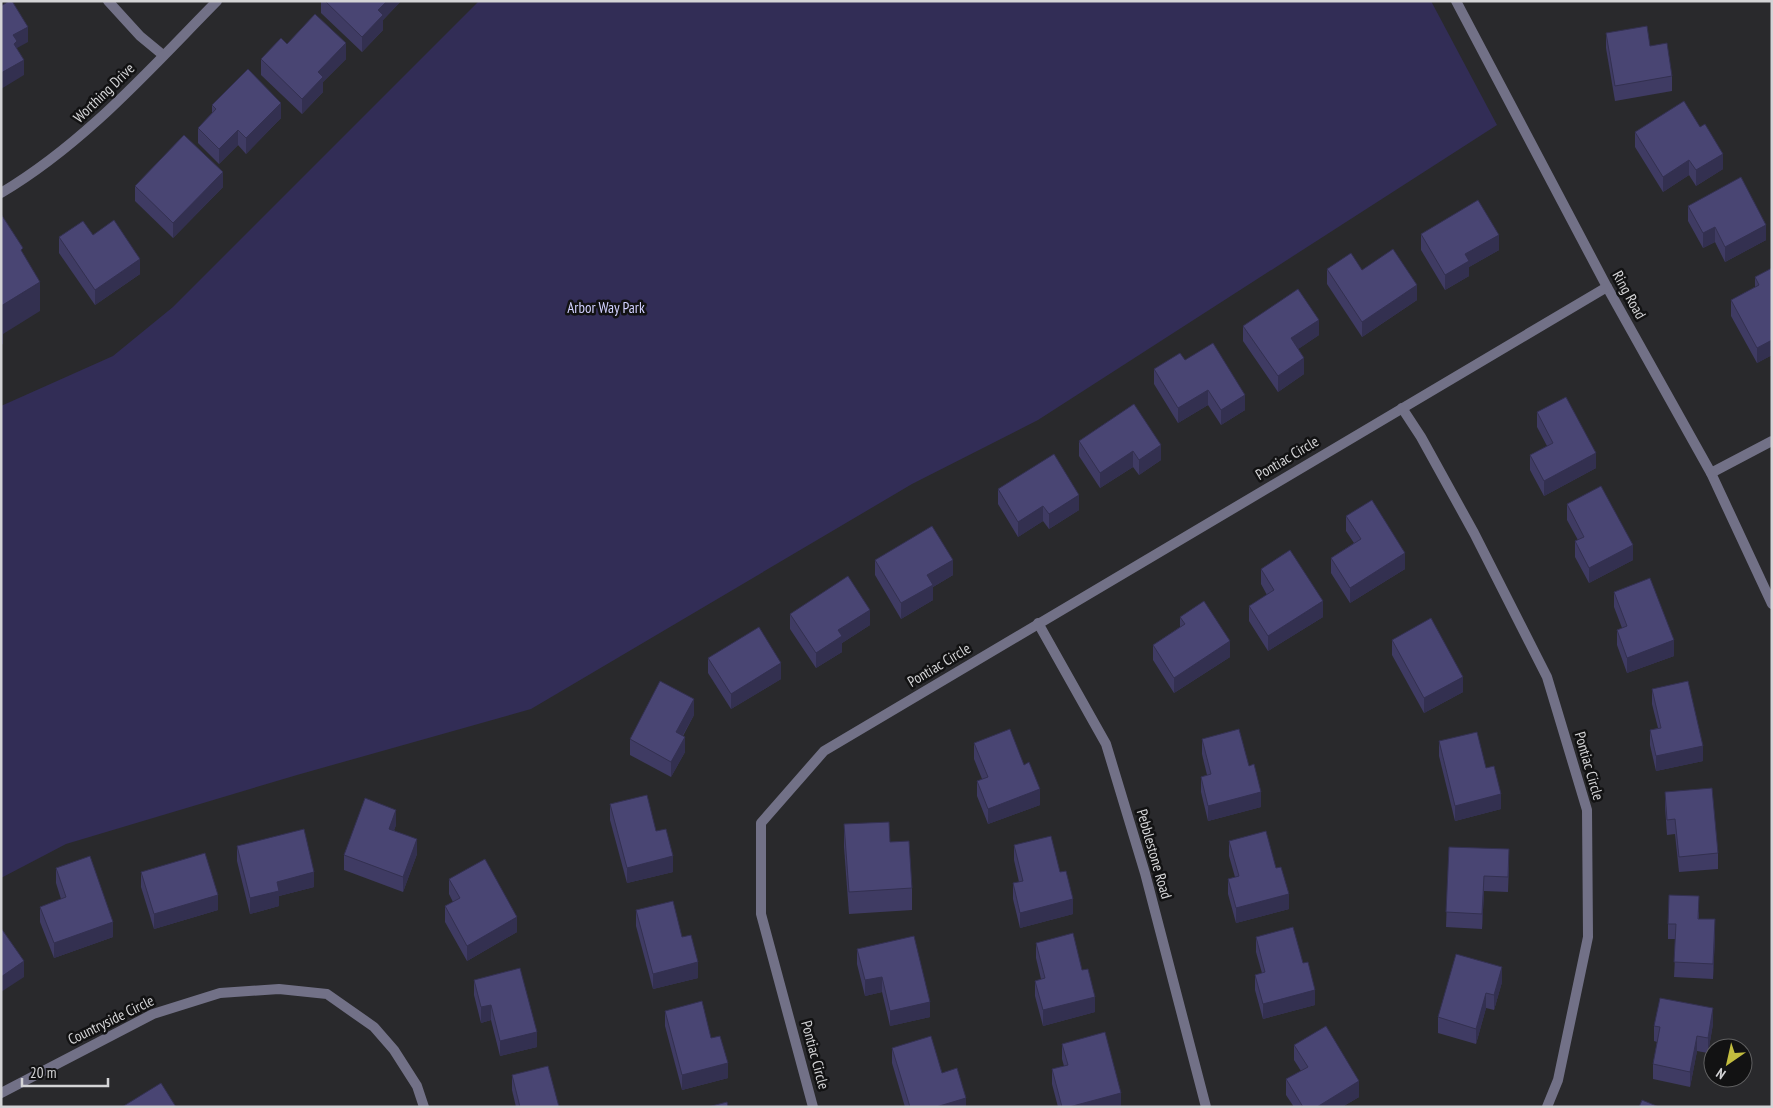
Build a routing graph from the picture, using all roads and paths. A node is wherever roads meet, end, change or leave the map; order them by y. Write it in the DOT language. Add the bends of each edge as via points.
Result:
graph roads {
  1 [pos="108,1"];
  2 [pos="216,1"];
  3 [pos="1456,1"];
  4 [pos="163,55"];
  5 [pos="1,193"];
  6 [pos="1607,287"];
  7 [pos="1402,408"];
  8 [pos="1772,441"];
  9 [pos="1711,473"];
  10 [pos="1772,604"];
  11 [pos="1038,623"];
  12 [pos="1,1093"];
  13 [pos="424,1107"];
  14 [pos="813,1107"];
  15 [pos="1206,1107"];
  16 [pos="1547,1107"];
  1 -- 4 [label="street" via="140,36"];
  2 -- 4 [label="street, Worthing Drive"];
  3 -- 6 [label="street, Ring Road"];
  4 -- 5 [label="street, Worthing Drive" via="94,126"];
  6 -- 7 [label="street, Pontiac Circle"];
  6 -- 9 [label="street, Ring Road"];
  7 -- 11 [label="street, Pontiac Circle"];
  7 -- 16 [label="street, Pontiac Circle" via="1474,533 1547,677 1587,810 1588,937 1558,1080"];
  8 -- 9 [label="street"];
  9 -- 10 [label="street, Ring Road"];
  11 -- 14 [label="street, Pontiac Circle" via="824,751 761,823 761,914"];
  11 -- 15 [label="street, Pebblestone Road" via="1106,744 1145,873"];
  12 -- 13 [label="street, Countryside Circle" via="152,1014 220,993 280,989 327,994 374,1027 394,1050 417,1086"];
}
